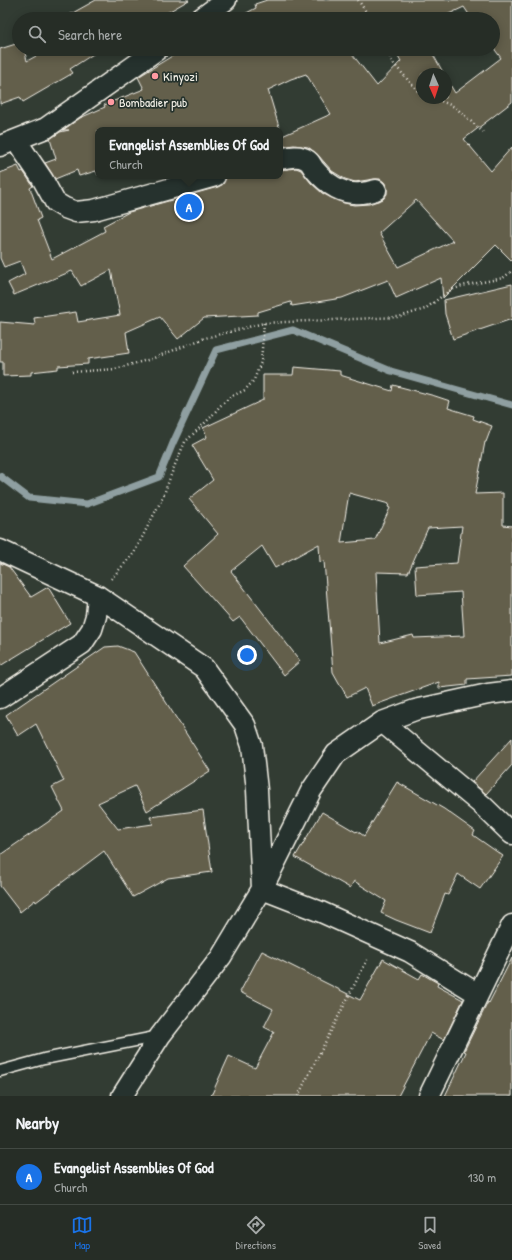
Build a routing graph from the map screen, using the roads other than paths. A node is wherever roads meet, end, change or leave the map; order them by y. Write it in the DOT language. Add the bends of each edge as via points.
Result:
graph roads {
  1 [pos="226,0"];
  2 [pos="210,12"];
  3 [pos="148,56"];
  4 [pos="8,143"];
  5 [pos="283,158"];
  6 [pos="204,179"];
  7 [pos="376,190"];
  8 [pos="0,550"];
  9 [pos="98,596"];
  10 [pos="512,691"];
  11 [pos="0,698"];
  12 [pos="382,722"];
  13 [pos="512,834"];
  14 [pos="262,889"];
  15 [pos="512,927"];
  16 [pos="478,994"];
  17 [pos="160,1036"];
  18 [pos="0,1071"];
  19 [pos="122,1096"];
  20 [pos="429,1096"];
  1 -- 2 [label="street"];
  3 -- 4 [label="street" via="46,128"];
  4 -- 6 [label="street" via="43,180 55,202 76,212 94,210"];
  5 -- 7 [label="street" via="291,156 309,160 315,170 339,190 350,193"];
  8 -- 9 [label="street"];
  9 -- 11 [label="street" via="92,629 82,644"];
  9 -- 14 [label="street" via="204,668 245,725 252,746 257,790"];
  10 -- 12 [label="street" via="415,710"];
  12 -- 13 [label="street" via="482,805"];
  12 -- 14 [label="street" via="336,754 311,791"];
  14 -- 16 [label="street" via="410,952"];
  14 -- 17 [label="street" via="221,957"];
  15 -- 16 [label="street"];
  16 -- 20 [label="street"];
  17 -- 18 [label="lane" via="44,1059"];
  17 -- 19 [label="street"];
}
